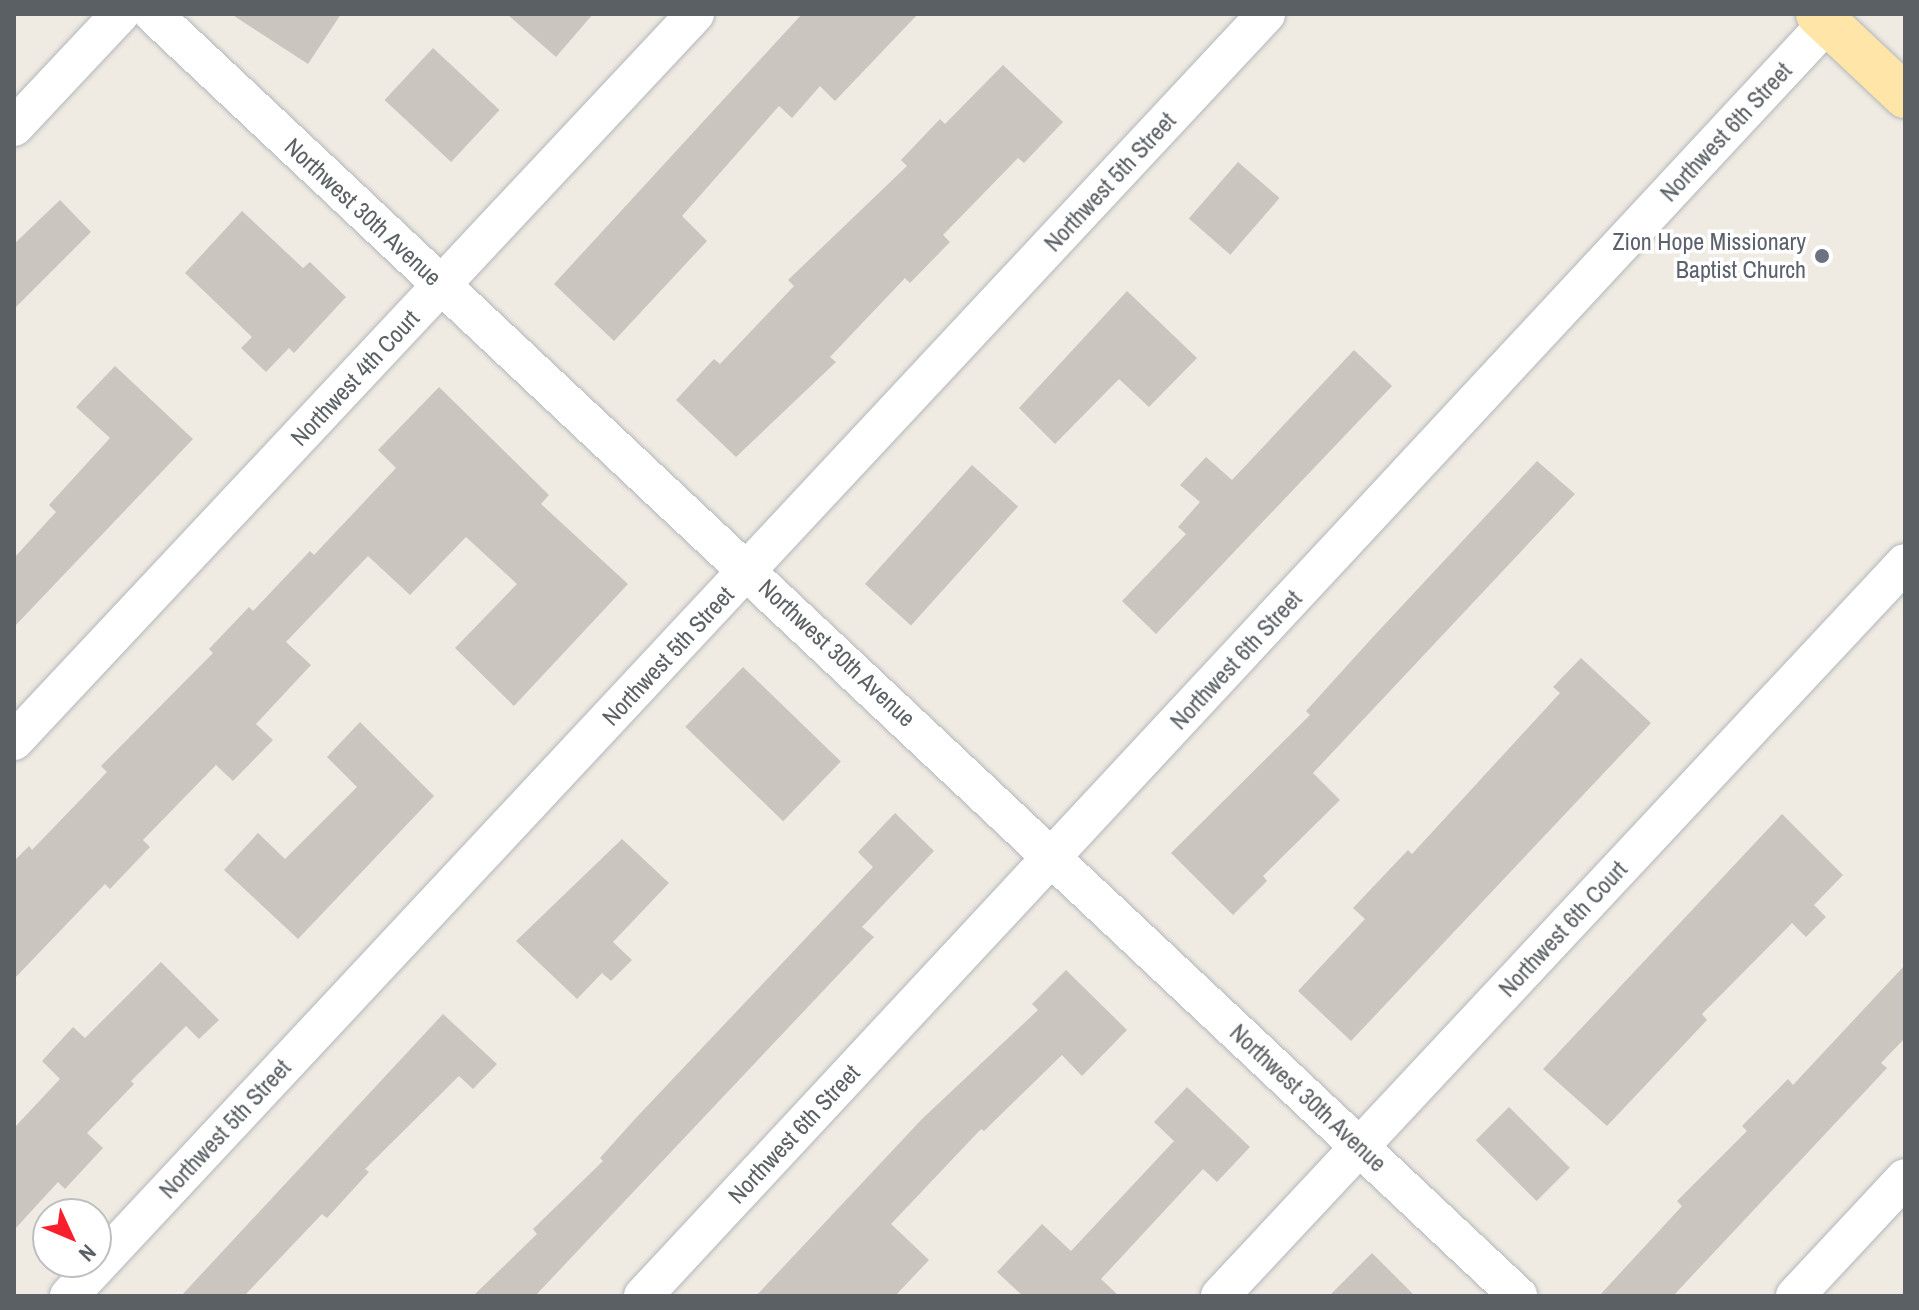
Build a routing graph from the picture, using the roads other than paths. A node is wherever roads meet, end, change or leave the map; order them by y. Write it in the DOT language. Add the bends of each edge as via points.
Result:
graph roads {
  1 [pos="120,14"];
  2 [pos="153,14"];
  3 [pos="695,14"];
  4 [pos="1266,14"];
  5 [pos="1823,18"];
  6 [pos="1905,96"];
  7 [pos="14,127"];
  8 [pos="441,286"];
  9 [pos="1905,563"];
  10 [pos="749,569"];
  11 [pos="14,741"];
  12 [pos="1053,857"];
  13 [pos="1360,1147"];
  14 [pos="1905,1178"];
  15 [pos="69,1296"];
  16 [pos="643,1296"];
  17 [pos="1220,1296"];
  18 [pos="1518,1296"];
  19 [pos="1795,1296"];
  1 -- 7 [label="street"];
  2 -- 8 [label="street, Northwest 30th Avenue"];
  3 -- 8 [label="street, Northwest 4th Court"];
  4 -- 10 [label="street, Northwest 5th Street"];
  5 -- 6 [label="main road"];
  5 -- 12 [label="street, Northwest 6th Street"];
  8 -- 10 [label="street, Northwest 30th Avenue"];
  8 -- 11 [label="street, Northwest 4th Court"];
  9 -- 13 [label="street, Northwest 6th Court"];
  10 -- 12 [label="street, Northwest 30th Avenue"];
  10 -- 15 [label="street, Northwest 5th Street"];
  12 -- 13 [label="street, Northwest 30th Avenue"];
  12 -- 16 [label="street, Northwest 6th Street"];
  13 -- 17 [label="street, Northwest 6th Court"];
  13 -- 18 [label="street, Northwest 30th Avenue"];
  14 -- 19 [label="street"];
}
